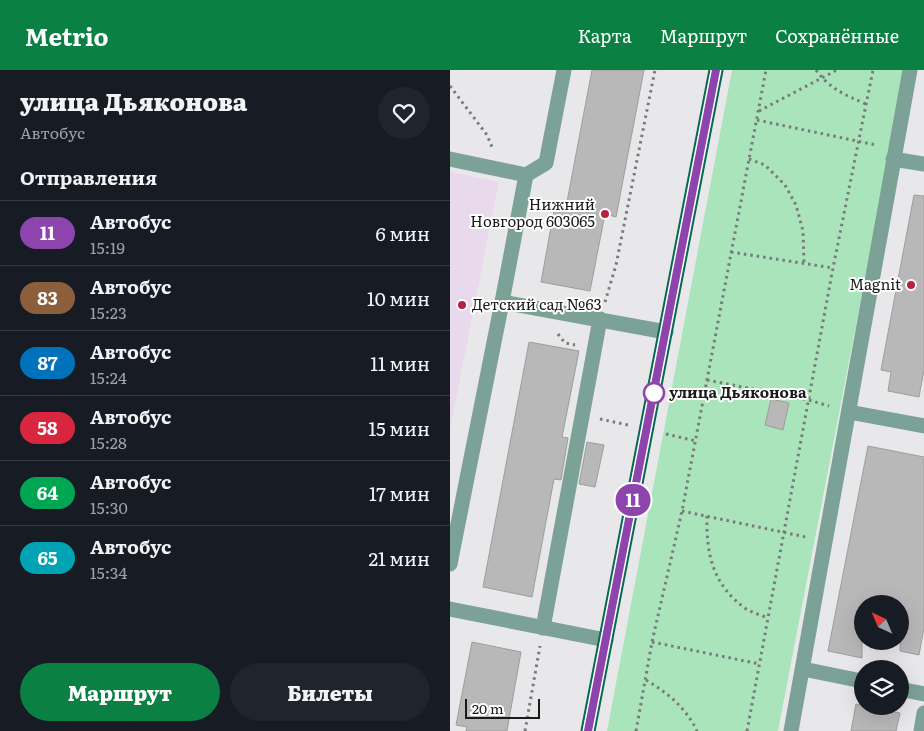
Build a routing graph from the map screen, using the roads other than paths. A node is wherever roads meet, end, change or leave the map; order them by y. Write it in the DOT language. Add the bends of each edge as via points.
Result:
graph roads {
  1 [pos="564,70"];
  2 [pos="716,70"];
  3 [pos="910,70"];
  4 [pos="450,159"];
  5 [pos="893,159"];
  6 [pos="924,164"];
  7 [pos="526,175"];
  8 [pos="502,302"];
  9 [pos="600,319"];
  10 [pos="666,332"];
  11 [pos="849,412"];
  12 [pos="924,426"];
  13 [pos="450,564"];
  14 [pos="450,610"];
  15 [pos="543,628"];
  16 [pos="606,640"];
  17 [pos="803,669"];
  18 [pos="854,679"];
  19 [pos="909,691"];
  20 [pos="924,694"];
  21 [pos="924,713"];
  22 [pos="588,731"];
  23 [pos="791,731"];
  24 [pos="920,731"];
  1 -- 7 [label="lane" via="546,163"];
  2 -- 10 [label="main road"];
  3 -- 5 [label="lane"];
  4 -- 7 [label="lane"];
  5 -- 6 [label="lane"];
  5 -- 11 [label="lane"];
  7 -- 8 [label="lane"];
  8 -- 9 [label="lane"];
  8 -- 13 [label="lane"];
  9 -- 10 [label="lane"];
  9 -- 15 [label="lane"];
  10 -- 16 [label="main road"];
  11 -- 12 [label="lane"];
  11 -- 17 [label="lane"];
  14 -- 15 [label="lane"];
  15 -- 16 [label="lane"];
  16 -- 22 [label="main road"];
  17 -- 18 [label="lane"];
  17 -- 23 [label="lane"];
  19 -- 20 [label="lane"];
  21 -- 24 [label="lane"];
}
